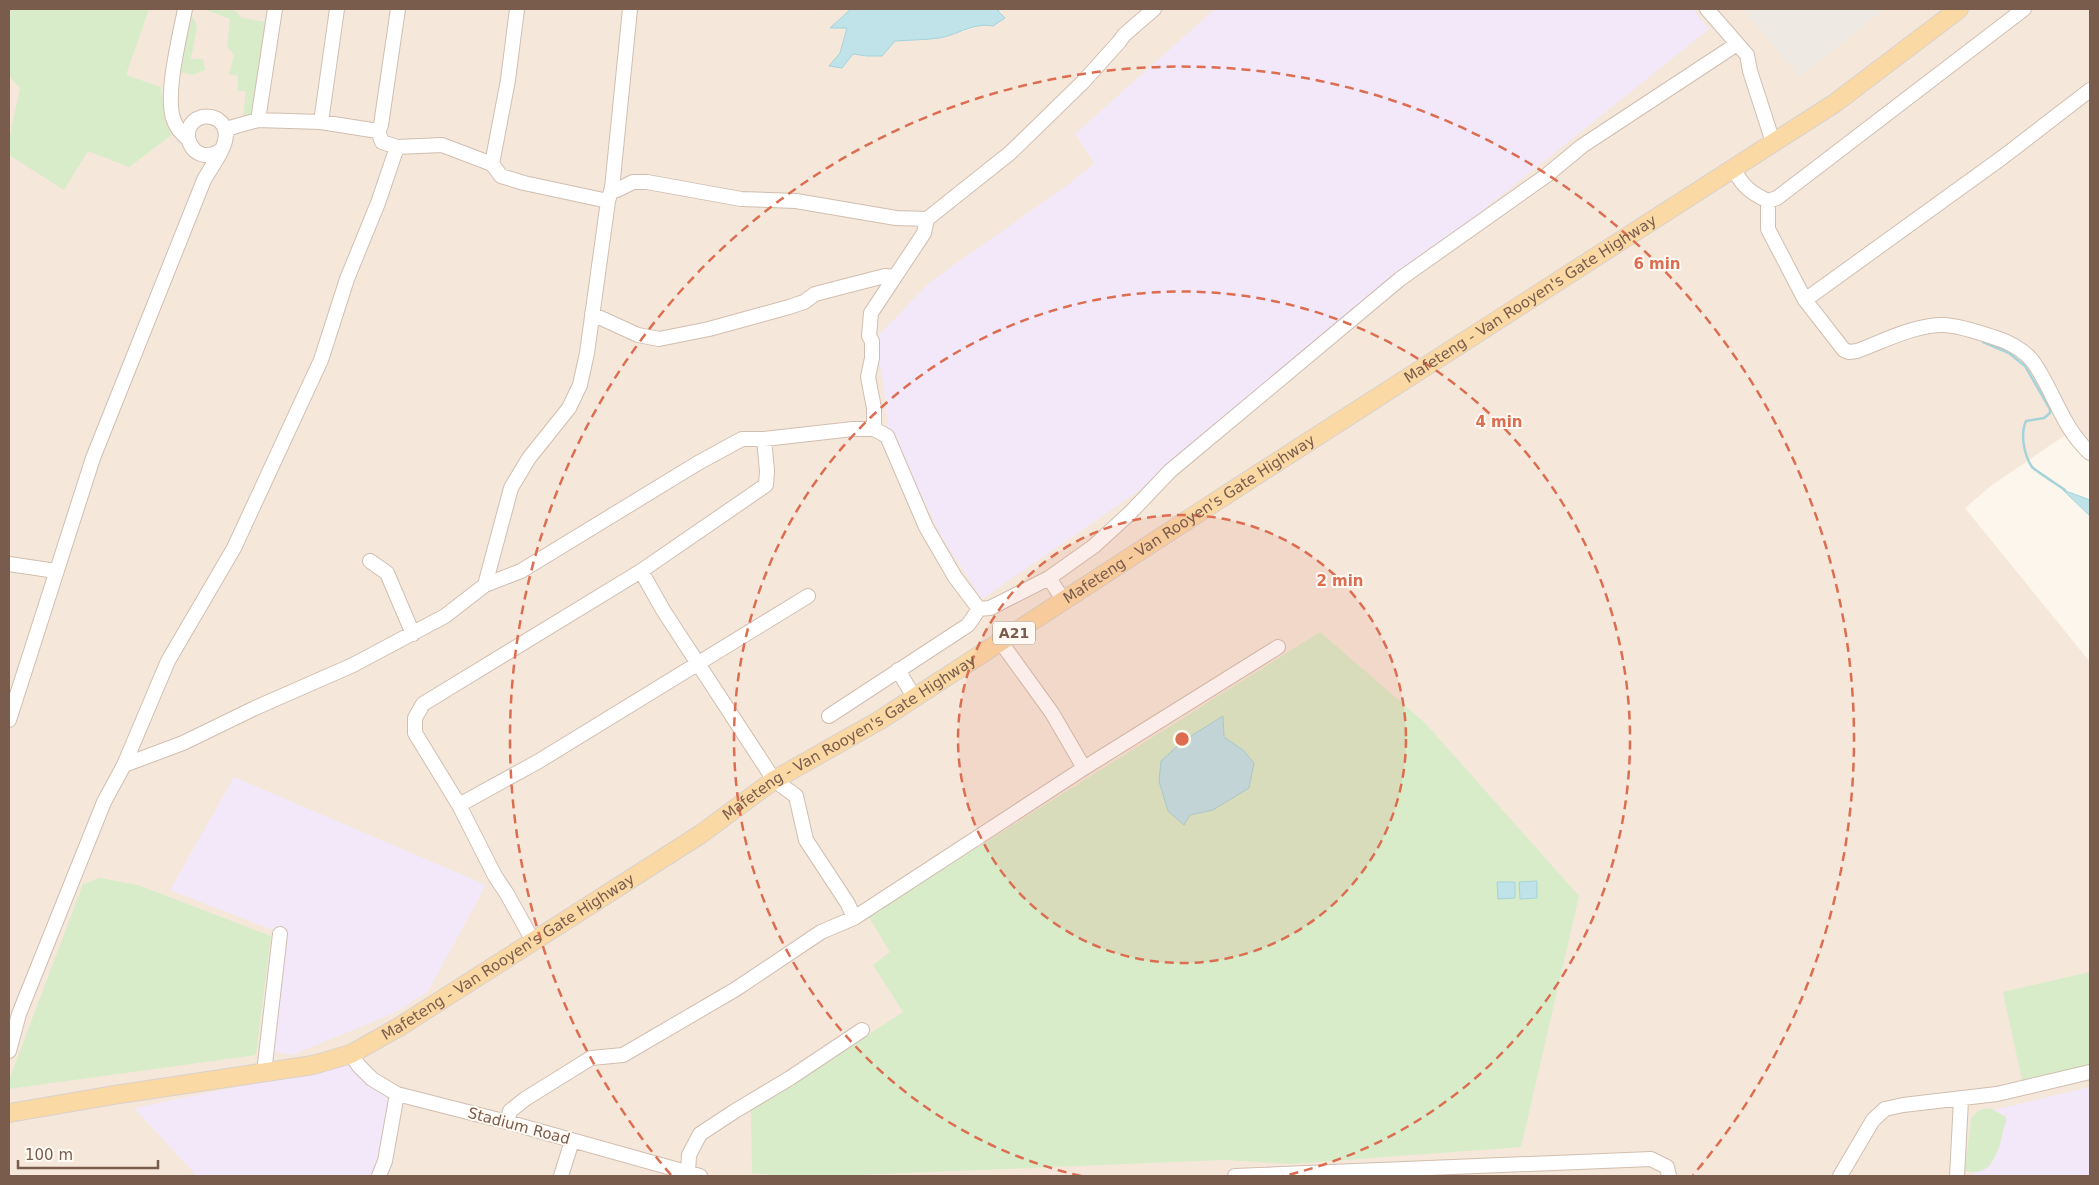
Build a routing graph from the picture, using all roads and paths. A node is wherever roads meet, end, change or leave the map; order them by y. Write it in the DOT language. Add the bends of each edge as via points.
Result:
graph roads {
  1 [pos="185,9"];
  2 [pos="275,9"];
  3 [pos="337,9"];
  4 [pos="398,9"];
  5 [pos="517,9"];
  6 [pos="630,9"];
  7 [pos="642,9"];
  8 [pos="1154,9"];
  9 [pos="1707,9"];
  10 [pos="1959,9"];
  11 [pos="2024,9"];
  12 [pos="626,39"];
  13 [pos="1737,44"];
  14 [pos="2090,90"];
  15 [pos="171,108"];
  16 [pos="198,119"];
  17 [pos="258,120"];
  18 [pos="321,122"];
  19 [pos="226,129"];
  20 [pos="378,131"];
  21 [pos="188,139"];
  22 [pos="1774,141"];
  23 [pos="396,146"];
  24 [pos="221,150"];
  25 [pos="200,154"];
  26 [pos="492,164"];
  27 [pos="1734,169"];
  28 [pos="204,180"];
  29 [pos="610,195"];
  30 [pos="1768,201"];
  31 [pos="927,219"];
  32 [pos="894,277"];
  33 [pos="1805,300"];
  34 [pos="592,314"];
  35 [pos="874,429"];
  36 [pos="764,439"];
  37 [pos="2090,452"];
  38 [pos="370,561"];
  39 [pos="9,564"];
  40 [pos="56,571"];
  41 [pos="641,571"];
  42 [pos="1049,578"];
  43 [pos="485,585"];
  44 [pos="808,596"];
  45 [pos="1064,601"];
  46 [pos="979,609"];
  47 [pos="413,634"];
  48 [pos="1000,641"];
  49 [pos="1278,647"];
  50 [pos="698,665"];
  51 [pos="898,670"];
  52 [pos="914,697"];
  53 [pos="829,716"];
  54 [pos="9,720"];
  55 [pos="124,765"];
  56 [pos="1084,768"];
  57 [pos="774,780"];
  58 [pos="459,805"];
  59 [pos="854,918"];
  60 [pos="280,934"];
  61 [pos="533,941"];
  62 [pos="862,1030"];
  63 [pos="9,1051"];
  64 [pos="351,1054"];
  65 [pos="2090,1072"];
  66 [pos="266,1073"];
  67 [pos="397,1094"];
  68 [pos="1961,1100"];
  69 [pos="9,1113"];
  70 [pos="507,1122"];
  71 [pos="572,1141"];
  72 [pos="1428,1173"];
  73 [pos="694,1175"];
  74 [pos="379,1176"];
  75 [pos="561,1176"];
  76 [pos="1236,1176"];
  77 [pos="1669,1176"];
  78 [pos="1840,1176"];
  79 [pos="1957,1176"];
  1 -- 15 [label="street"];
  2 -- 17 [label="street"];
  3 -- 18 [label="street"];
  4 -- 20 [label="street"];
  5 -- 26 [label="street"];
  6 -- 12 [label="street"];
  7 -- 12 [label="street"];
  8 -- 31 [label="street" via="1124,34 1083,82 1010,153"];
  9 -- 13 [label="street"];
  10 -- 22 [label="main road, Mafeteng - Van Rooyen's Gate Highway / A21" via="1835,103"];
  11 -- 30 [label="street" via="1814,172"];
  12 -- 29 [label="street"];
  13 -- 22 [label="street" via="1747,55"];
  13 -- 42 [label="street" via="1582,146 1532,186 1400,279 1170,470 1094,546"];
  14 -- 33 [label="street"];
  15 -- 16 [label="street" via="178,115"];
  15 -- 21 [label="street" via="179,132"];
  16 -- 19 [label="street" via="214,117"];
  16 -- 21 [label="street" via="190,128"];
  17 -- 18 [label="street"];
  17 -- 19 [label="street"];
  18 -- 20 [label="street"];
  19 -- 24 [label="street" via="226,142"];
  20 -- 23 [label="street" via="382,142"];
  21 -- 25 [label="street"];
  22 -- 27 [label="main road, Mafeteng - Van Rooyen's Gate Highway / A21"];
  23 -- 26 [label="street" via="442,145"];
  23 -- 55 [label="street" via="321,360 234,548 168,661"];
  24 -- 25 [label="street" via="211,155"];
  24 -- 28 [label="street"];
  25 -- 28 [label="street"];
  26 -- 29 [label="street" via="501,176 524,183"];
  27 -- 30 [label="street" via="1752,194"];
  27 -- 45 [label="main road, Mafeteng - Van Rooyen's Gate Highway / A21"];
  28 -- 40 [label="street" via="93,458"];
  29 -- 31 [label="street" via="633,182 647,182 742,199 796,201 896,218"];
  29 -- 34 [label="street"];
  30 -- 33 [label="street" via="1768,229"];
  31 -- 32 [label="street" via="924,233"];
  32 -- 34 [label="street" via="885,276 814,294 804,302 755,317 659,339 638,335"];
  32 -- 35 [label="street" via="871,313 869,336 872,358 868,377"];
  33 -- 37 [label="street" via="1836,342 1849,352 1917,329 1944,325 2009,342 2033,361 2079,443"];
  34 -- 43 [label="street" via="580,386 569,408 529,458 511,488"];
  35 -- 36 [label="street"];
  35 -- 46 [label="street" via="887,436 926,527 954,578"];
  36 -- 41 [label="street" via="766,485"];
  36 -- 43 [label="street" via="742,439 521,572"];
  38 -- 47 [label="street" via="387,573"];
  39 -- 40 [label="street"];
  40 -- 54 [label="street"];
  41 -- 50 [label="street"];
  41 -- 58 [label="street" via="423,704 414,718 415,733"];
  42 -- 45 [label="street"];
  42 -- 46 [label="street" via="990,608"];
  43 -- 47 [label="street" via="446,616"];
  44 -- 50 [label="street"];
  45 -- 48 [label="main road, Mafeteng - Van Rooyen's Gate Highway / A21"];
  46 -- 51 [label="street" via="968,625"];
  47 -- 55 [label="street" via="183,743"];
  48 -- 52 [label="main road, Mafeteng - Van Rooyen's Gate Highway / A21"];
  48 -- 56 [label="street" via="1052,712"];
  49 -- 56 [label="street"];
  50 -- 57 [label="street"];
  50 -- 58 [label="street"];
  51 -- 52 [label="street"];
  51 -- 53 [label="street"];
  52 -- 57 [label="main road, Mafeteng - Van Rooyen's Gate Highway / A21"];
  55 -- 63 [label="street" via="104,802 78,865 19,1014"];
  56 -- 59 [label="street"];
  57 -- 59 [label="street" via="796,796 806,840"];
  57 -- 61 [label="main road, Mafeteng - Van Rooyen's Gate Highway / A21" via="702,834"];
  58 -- 61 [label="street"];
  59 -- 70 [label="street" via="822,932 623,1055 591,1058 525,1099 510,1111"];
  60 -- 66 [label="street"];
  61 -- 64 [label="main road, Mafeteng - Van Rooyen's Gate Highway / A21" via="440,1002"];
  62 -- 73 [label="street" via="700,1134 689,1156"];
  64 -- 66 [label="main road, Mafeteng - Van Rooyen's Gate Highway / A21"];
  64 -- 67 [label="street, Stadium Road" via="372,1079"];
  65 -- 68 [label="street"];
  66 -- 69 [label="main road, Mafeteng - Van Rooyen's Gate Highway / A21"];
  67 -- 70 [label="street, Stadium Road"];
  67 -- 74 [label="street" via="385,1161"];
  68 -- 78 [label="street" via="1885,1109 1869,1126"];
  68 -- 79 [label="street"];
  70 -- 71 [label="street, Stadium Road"];
  71 -- 73 [label="street, Stadium Road"];
  71 -- 75 [label="street"];
  72 -- 76 [label="street"];
  72 -- 77 [label="street" via="1651,1159 1667,1167"];
}
